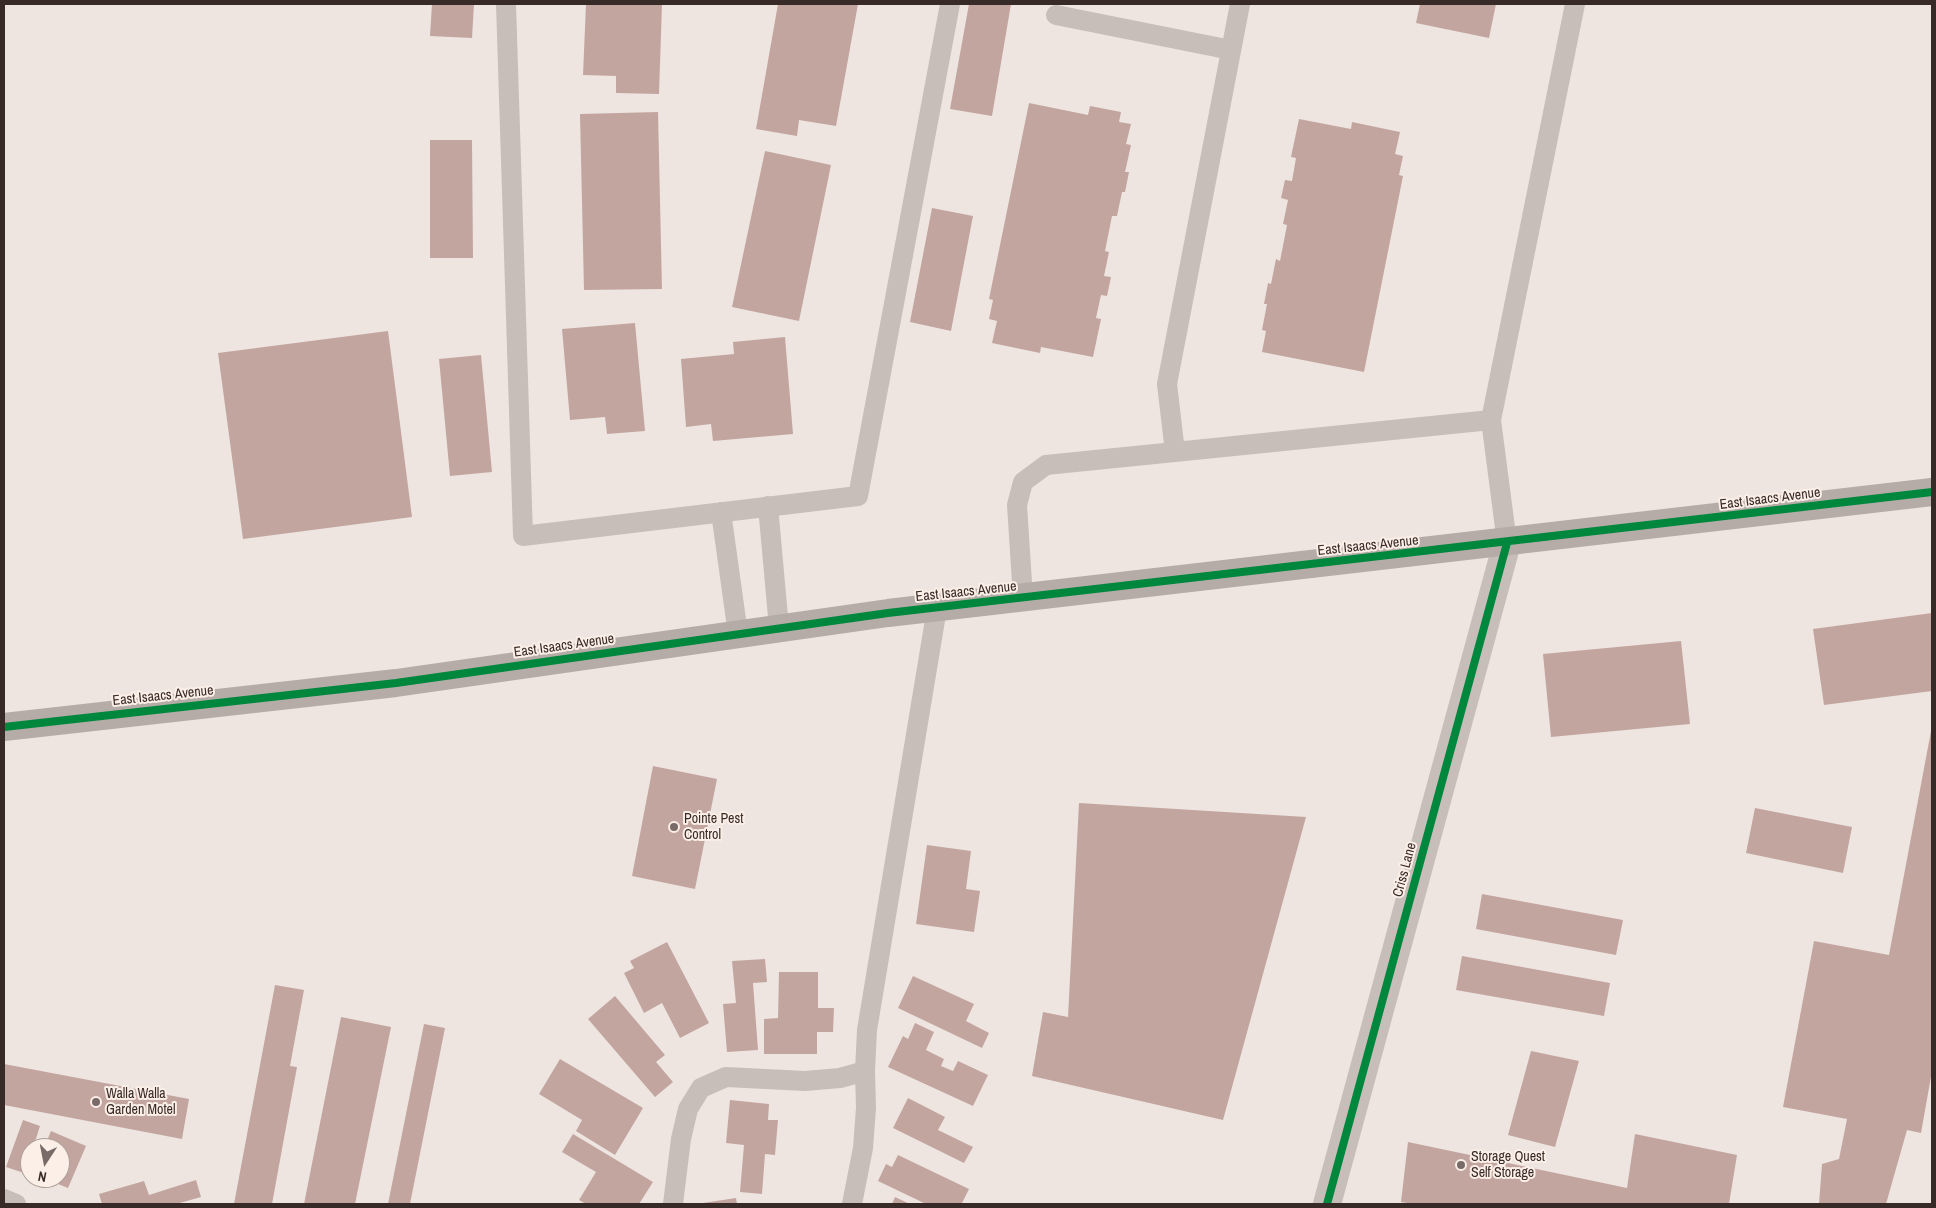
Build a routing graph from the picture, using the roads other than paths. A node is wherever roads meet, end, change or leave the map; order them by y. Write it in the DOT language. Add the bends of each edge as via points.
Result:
graph roads {
  1 [pos="506,4"];
  2 [pos="950,4"];
  3 [pos="1240,4"];
  4 [pos="1575,4"];
  5 [pos="1056,15"];
  6 [pos="1231,50"];
  7 [pos="1491,420"];
  8 [pos="1175,452"];
  9 [pos="1932,492"];
  10 [pos="768,506"];
  11 [pos="721,512"];
  12 [pos="1507,543"];
  13 [pos="1023,598"];
  14 [pos="937,608"];
  15 [pos="779,628"];
  16 [pos="738,634"];
  17 [pos="4,726"];
  18 [pos="865,1071"];
  19 [pos="4,1199"];
  20 [pos="16,1204"];
  21 [pos="673,1204"];
  22 [pos="852,1204"];
  23 [pos="1327,1204"];
  1 -- 11 [label="lane" via="522,536"];
  2 -- 10 [label="lane" via="858,496"];
  3 -- 6 [label="lane"];
  4 -- 7 [label="lane"];
  5 -- 6 [label="lane"];
  6 -- 8 [label="lane" via="1167,384"];
  7 -- 8 [label="lane"];
  7 -- 12 [label="lane"];
  8 -- 13 [label="lane" via="1046,465 1023,482 1017,505"];
  9 -- 12 [label="main road, East Isaacs Avenue"];
  10 -- 11 [label="lane"];
  10 -- 15 [label="lane"];
  11 -- 16 [label="lane"];
  12 -- 13 [label="main road, East Isaacs Avenue"];
  12 -- 23 [label="street, Criss Lane"];
  13 -- 14 [label="main road, East Isaacs Avenue"];
  14 -- 15 [label="main road, East Isaacs Avenue"];
  14 -- 18 [label="lane" via="867,1030"];
  15 -- 16 [label="main road, East Isaacs Avenue"];
  16 -- 17 [label="main road, East Isaacs Avenue" via="396,682"];
  18 -- 21 [label="lane" via="840,1078 805,1080 726,1077 701,1088 688,1109"];
  18 -- 22 [label="lane" via="866,1108"];
  19 -- 20 [label="lane"];
}
